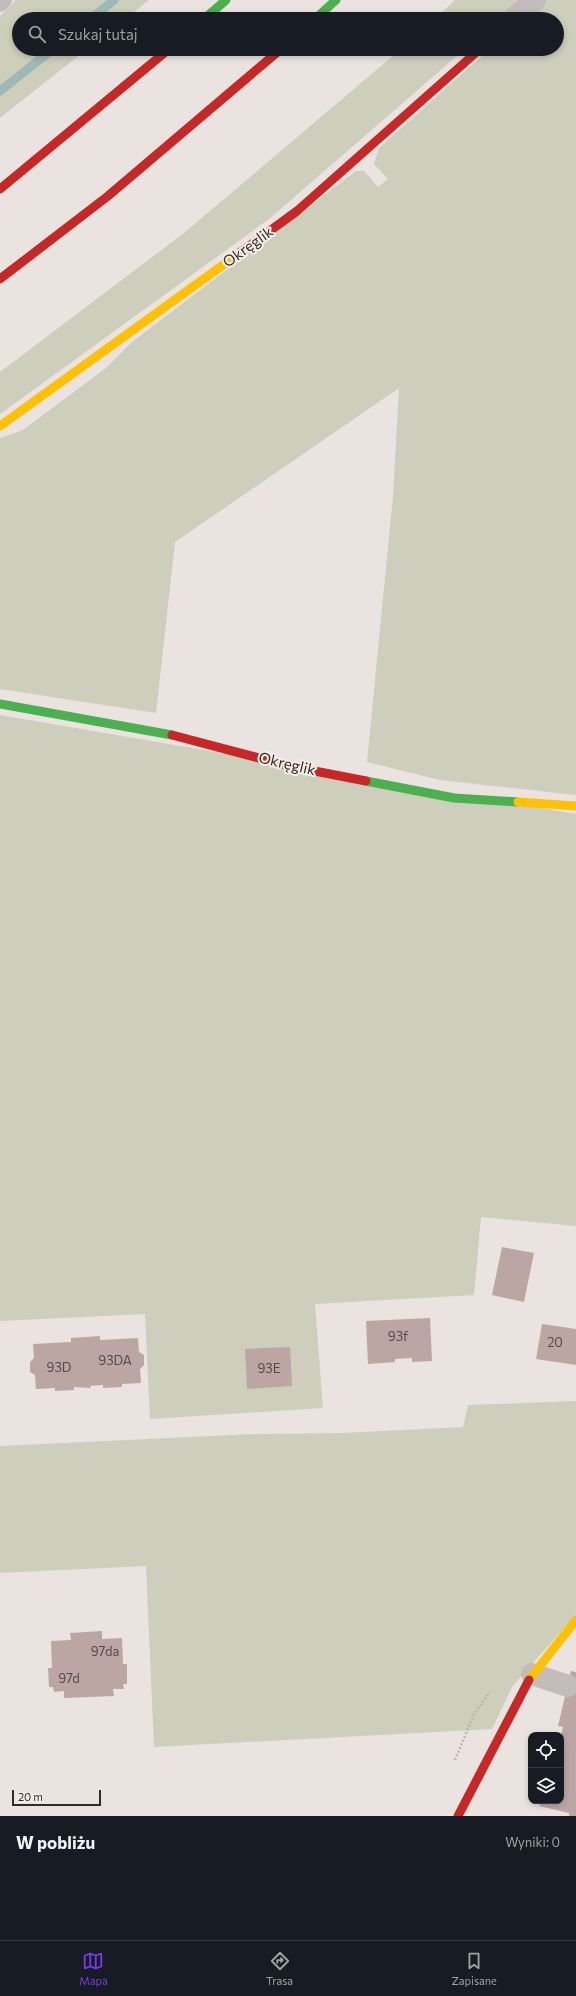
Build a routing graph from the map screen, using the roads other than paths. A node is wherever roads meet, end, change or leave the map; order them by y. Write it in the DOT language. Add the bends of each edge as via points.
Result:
graph roads {
  1 [pos="4,0"];
  2 [pos="226,0"];
  3 [pos="336,0"];
  4 [pos="535,0"];
  5 [pos="0,4"];
  6 [pos="212,12"];
  7 [pos="323,12"];
  8 [pos="521,12"];
  9 [pos="161,56"];
  10 [pos="273,56"];
  11 [pos="472,56"];
  12 [pos="0,189"];
  13 [pos="0,279"];
  14 [pos="0,426"];
  15 [pos="0,704"];
  16 [pos="576,806"];
  17 [pos="576,1620"];
  18 [pos="532,1674"];
  19 [pos="568,1686"];
  20 [pos="458,1816"];
  1 -- 5 [label="lane"];
  2 -- 6 [label="main road"];
  3 -- 7 [label="main road"];
  4 -- 8 [label="street"];
  9 -- 12 [label="main road"];
  10 -- 13 [label="main road" via="108,196"];
  11 -- 14 [label="main road, Okręglik" via="297,211"];
  15 -- 16 [label="main road, Okręglik" via="158,731 289,766 454,798"];
  17 -- 18 [label="main road"];
  18 -- 19 [label="street"];
  18 -- 20 [label="main road"];
}
